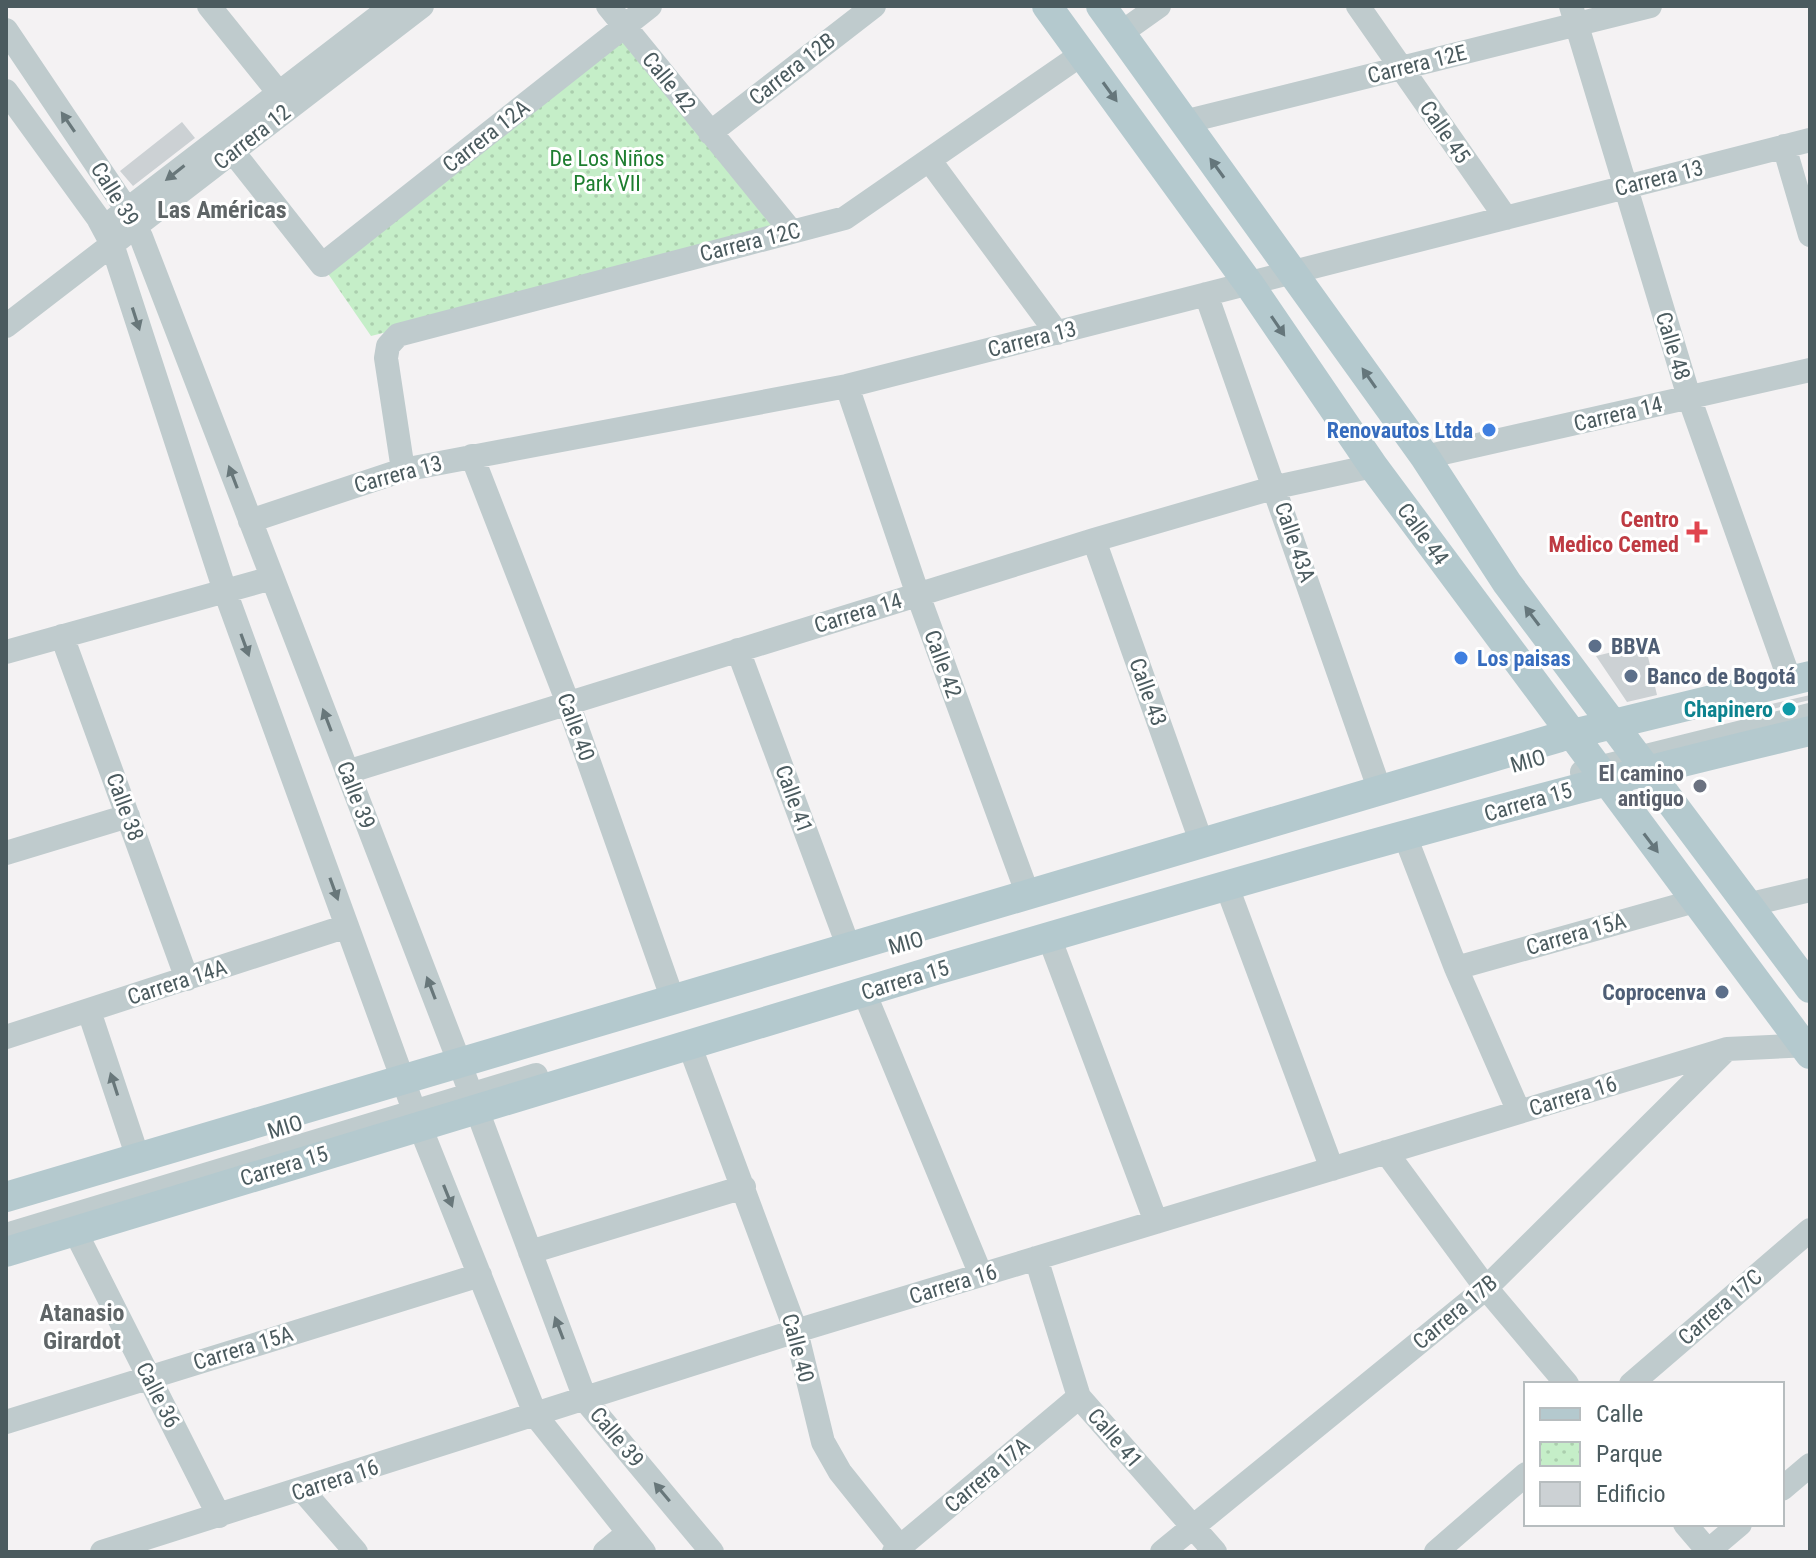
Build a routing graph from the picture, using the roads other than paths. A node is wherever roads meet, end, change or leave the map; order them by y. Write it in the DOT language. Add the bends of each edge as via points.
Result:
graph roads {
  1 [pos="209,6"];
  2 [pos="392,6"];
  3 [pos="422,6"];
  4 [pos="608,6"];
  5 [pos="650,6"];
  6 [pos="874,6"];
  7 [pos="1047,6"];
  8 [pos="1101,6"];
  9 [pos="1159,6"];
  10 [pos="1358,6"];
  11 [pos="1650,6"];
  12 [pos="1573,15"];
  13 [pos="624,26"];
  14 [pos="6,30"];
  15 [pos="1121,33"];
  16 [pos="1082,54"];
  17 [pos="1400,68"];
  18 [pos="279,93"];
  19 [pos="9,104"];
  20 [pos="1184,122"];
  21 [pos="710,133"];
  22 [pos="1810,140"];
  23 [pos="1784,146"];
  24 [pos="233,152"];
  25 [pos="930,161"];
  26 [pos="1624,188"];
  27 [pos="131,218"];
  28 [pos="1506,218"];
  29 [pos="791,231"];
  30 [pos="1810,235"];
  31 [pos="108,236"];
  32 [pos="1294,272"];
  33 [pos="1249,284"];
  34 [pos="1206,294"];
  35 [pos="6,326"];
  36 [pos="1057,333"];
  37 [pos="1810,370"];
  38 [pos="847,386"];
  39 [pos="1689,397"];
  40 [pos="472,456"];
  41 [pos="1425,457"];
  42 [pos="1373,466"];
  43 [pos="403,470"];
  44 [pos="1276,487"];
  45 [pos="250,521"];
  46 [pos="1094,540"];
  47 [pos="272,578"];
  48 [pos="225,591"];
  49 [pos="918,595"];
  50 [pos="62,636"];
  51 [pos="738,650"];
  52 [pos="6,652"];
  53 [pos="1803,682"];
  54 [pos="568,703"];
  55 [pos="1810,715"];
  56 [pos="1810,731"];
  57 [pos="1630,746"];
  58 [pos="1588,758"];
  59 [pos="347,772"];
  60 [pos="1380,791"];
  61 [pos="128,816"];
  62 [pos="1405,836"];
  63 [pos="1202,844"];
  64 [pos="6,853"];
  65 [pos="1226,884"];
  66 [pos="1810,890"];
  67 [pos="1028,895"];
  68 [pos="1695,901"];
  69 [pos="1747,905"];
  70 [pos="347,926"];
  71 [pos="1049,937"];
  72 [pos="849,948"];
  73 [pos="1456,968"];
  74 [pos="187,979"];
  75 [pos="1810,988"];
  76 [pos="864,992"];
  77 [pos="673,1000"];
  78 [pos="89,1011"];
  79 [pos="6,1037"];
  80 [pos="689,1044"];
  81 [pos="1808,1048"];
  82 [pos="1727,1049"];
  83 [pos="467,1084"];
  84 [pos="410,1100"];
  85 [pos="1519,1112"];
  86 [pos="1386,1152"];
  87 [pos="138,1158"];
  88 [pos="1332,1169"];
  89 [pos="744,1187"];
  90 [pos="6,1197"];
  91 [pos="6,1212"];
  92 [pos="1156,1222"];
  93 [pos="1810,1230"];
  94 [pos="75,1231"];
  95 [pos="6,1235"];
  96 [pos="6,1252"];
  97 [pos="530,1252"];
  98 [pos="1036,1258"];
  99 [pos="480,1275"];
  100 [pos="981,1275"];
  101 [pos="1486,1288"];
  102 [pos="796,1331"];
  103 [pos="149,1377"];
  104 [pos="1565,1382"];
  105 [pos="1633,1382"];
  106 [pos="1079,1397"];
  107 [pos="586,1401"];
  108 [pos="536,1416"];
  109 [pos="6,1422"];
  110 [pos="1810,1465"];
  111 [pos="1524,1476"];
  112 [pos="1784,1487"];
  113 [pos="303,1491"];
  114 [pos="219,1516"];
  115 [pos="1687,1526"];
  116 [pos="1738,1526"];
  117 [pos="1193,1527"];
  118 [pos="628,1533"];
  119 [pos="134,1548"];
  120 [pos="897,1550"];
  121 [pos="102,1552"];
  122 [pos="356,1552"];
  123 [pos="605,1552"];
  124 [pos="644,1552"];
  125 [pos="712,1552"];
  126 [pos="1162,1552"];
  127 [pos="1215,1552"];
  128 [pos="1436,1552"];
  129 [pos="1708,1552"];
  1 -- 18 [label="street"];
  2 -- 18 [label="street, Carrera 12"];
  3 -- 24 [label="street, Carrera 12"];
  4 -- 13 [label="street, Calle 42"];
  5 -- 13 [label="street, Carrera 12A"];
  6 -- 21 [label="street, Carrera 12B"];
  7 -- 16 [label="main road, Calle 44"];
  8 -- 15 [label="main road, Calle 44"];
  9 -- 15 [label="street"];
  10 -- 17 [label="street, Calle 45"];
  11 -- 12 [label="street, Carrera 12E"];
  12 -- 17 [label="street, Carrera 12E"];
  12 -- 26 [label="street, Calle 48"];
  13 -- 21 [label="street, Calle 42"];
  13 -- 24 [label="street, Carrera 12A" via="322,265"];
  27 -- 14 [label="street, Calle 39, one-way"];
  15 -- 20 [label="main road, Calle 44"];
  16 -- 25 [label="street, Carrera 12C"];
  16 -- 33 [label="main road, Calle 44, one-way"];
  17 -- 20 [label="street, Carrera 12E"];
  17 -- 28 [label="street, Calle 45"];
  18 -- 27 [label="street, Carrera 12, one-way"];
  19 -- 31 [label="street, Calle 39"];
  32 -- 20 [label="main road, Calle 44, one-way"];
  21 -- 29 [label="street, Calle 42"];
  22 -- 23 [label="street, Carrera 13"];
  23 -- 26 [label="street, Carrera 13"];
  23 -- 30 [label="street"];
  24 -- 27 [label="street, Carrera 12"];
  25 -- 29 [label="street, Carrera 12C" via="845,218"];
  25 -- 36 [label="street"];
  26 -- 28 [label="street, Carrera 13"];
  26 -- 39 [label="street, Calle 48"];
  27 -- 31 [label="street, Carrera 12"];
  45 -- 27 [label="street, Calle 39, one-way"];
  28 -- 32 [label="street, Carrera 13"];
  29 -- 43 [label="street, Carrera 12C" via="405,330 386,352"];
  31 -- 35 [label="street, Carrera 12"];
  31 -- 48 [label="street, Calle 39, one-way"];
  32 -- 33 [label="street, Carrera 13"];
  41 -- 32 [label="main road, Calle 44, one-way"];
  33 -- 34 [label="street, Carrera 13"];
  33 -- 42 [label="main road, Calle 44, one-way"];
  34 -- 36 [label="street, Carrera 13"];
  34 -- 44 [label="street, Calle 43A"];
  36 -- 38 [label="street, Carrera 13"];
  37 -- 39 [label="street, Carrera 14"];
  38 -- 40 [label="street, Carrera 13"];
  38 -- 49 [label="street, Calle 42"];
  39 -- 41 [label="street, Carrera 14"];
  39 -- 53 [label="street, Calle 48"];
  40 -- 43 [label="street, Carrera 13"];
  40 -- 54 [label="street, Calle 40"];
  57 -- 41 [label="main road, Calle 44, one-way" via="1507,583"];
  42 -- 44 [label="street, Carrera 14"];
  42 -- 58 [label="main road, Calle 44"];
  43 -- 45 [label="street, Carrera 13"];
  44 -- 46 [label="street, Carrera 14"];
  44 -- 60 [label="street, Calle 43A"];
  45 -- 47 [label="street, Calle 39"];
  46 -- 49 [label="street, Carrera 14"];
  46 -- 63 [label="street, Calle 43"];
  47 -- 48 [label="street"];
  59 -- 47 [label="street, Calle 39, one-way"];
  48 -- 50 [label="street"];
  48 -- 70 [label="street, Calle 39, one-way"];
  49 -- 51 [label="street, Carrera 14"];
  49 -- 67 [label="street, Calle 42"];
  50 -- 52 [label="street"];
  50 -- 61 [label="street, Calle 38"];
  51 -- 54 [label="street, Carrera 14"];
  51 -- 72 [label="street, Calle 41"];
  53 -- 57 [label="main road, Carrera 15"];
  54 -- 59 [label="street, Carrera 14"];
  54 -- 77 [label="street, Calle 40"];
  55 -- 57 [label="street"];
  56 -- 57 [label="main road, Carrera 15"];
  57 -- 58 [label="main road, Carrera 15"];
  57 -- 58 [label="main road, Carrera 15"];
  57 -- 69 [label="main road, Calle 44"];
  58 -- 60 [label="main road, Carrera 15"];
  58 -- 62 [label="main road, Carrera 15"];
  58 -- 68 [label="main road, Calle 44, one-way"];
  58 -- 83 [label="street, MIO"];
  83 -- 59 [label="street, Calle 39, one-way"];
  60 -- 63 [label="main road, Carrera 15"];
  61 -- 64 [label="street"];
  61 -- 74 [label="street, Calle 38"];
  62 -- 65 [label="main road, Carrera 15"];
  62 -- 73 [label="street"];
  63 -- 67 [label="main road, Carrera 15"];
  65 -- 71 [label="main road, Carrera 15"];
  65 -- 88 [label="street"];
  66 -- 69 [label="street"];
  67 -- 72 [label="main road, Carrera 15"];
  68 -- 73 [label="street, Carrera 15A"];
  68 -- 81 [label="main road, Calle 44"];
  69 -- 75 [label="main road, Calle 44"];
  70 -- 74 [label="street, Carrera 14A"];
  70 -- 84 [label="street, Calle 39"];
  71 -- 76 [label="main road, Carrera 15"];
  71 -- 92 [label="street"];
  72 -- 77 [label="main road, Carrera 15"];
  73 -- 85 [label="street"];
  74 -- 78 [label="street, Carrera 14A"];
  76 -- 80 [label="main road, Carrera 15"];
  76 -- 100 [label="street"];
  77 -- 83 [label="main road, Carrera 15"];
  78 -- 79 [label="street, Carrera 14A"];
  87 -- 78 [label="street, one-way"];
  80 -- 83 [label="main road, Carrera 15"];
  80 -- 89 [label="street, Calle 40"];
  81 -- 82 [label="street, Carrera 16"];
  82 -- 85 [label="street, Carrera 16"];
  82 -- 101 [label="street, Carrera 17B"];
  83 -- 84 [label="main road, Carrera 15"];
  83 -- 84 [label="main road, Carrera 15"];
  83 -- 97 [label="street, Calle 39"];
  84 -- 87 [label="main road, Carrera 15"];
  84 -- 91 [label="street, MIO"];
  84 -- 94 [label="main road, Carrera 15"];
  84 -- 95 [label="street, MIO"];
  84 -- 99 [label="street, Calle 39, one-way"];
  85 -- 86 [label="street, Carrera 16"];
  86 -- 88 [label="street, Carrera 16"];
  86 -- 101 [label="street"];
  87 -- 90 [label="main road, Carrera 15"];
  88 -- 92 [label="street, Carrera 16"];
  89 -- 97 [label="street"];
  89 -- 102 [label="street, Calle 40"];
  92 -- 98 [label="street, Carrera 16"];
  93 -- 105 [label="street, Carrera 17C"];
  94 -- 96 [label="main road, Carrera 15"];
  94 -- 103 [label="street, Calle 36"];
  107 -- 97 [label="street, Calle 39, one-way"];
  98 -- 100 [label="street, Carrera 16"];
  98 -- 106 [label="street, Calle 41"];
  99 -- 103 [label="street, Carrera 15A"];
  99 -- 108 [label="street, Calle 39"];
  100 -- 102 [label="street, Carrera 16"];
  101 -- 104 [label="street"];
  101 -- 117 [label="street, Carrera 17B"];
  102 -- 107 [label="street, Carrera 16"];
  102 -- 120 [label="street, Calle 40" via="823,1442"];
  103 -- 109 [label="street, Carrera 15A"];
  103 -- 114 [label="street, Calle 36"];
  106 -- 117 [label="street, Calle 41"];
  106 -- 120 [label="street, Carrera 17A"];
  107 -- 108 [label="street, Carrera 16"];
  125 -- 107 [label="street, Calle 39, one-way"];
  108 -- 113 [label="street, Carrera 16"];
  108 -- 118 [label="street, Calle 39"];
  110 -- 112 [label="street"];
  111 -- 128 [label="street"];
  113 -- 114 [label="street, Carrera 16"];
  113 -- 122 [label="street"];
  114 -- 119 [label="street, Carrera 16"];
  115 -- 129 [label="street"];
  116 -- 129 [label="street"];
  117 -- 126 [label="street, Carrera 17B"];
  117 -- 127 [label="street, Calle 41"];
  118 -- 123 [label="street"];
  118 -- 124 [label="street, Calle 39"];
  119 -- 121 [label="street, Carrera 16"];
}
